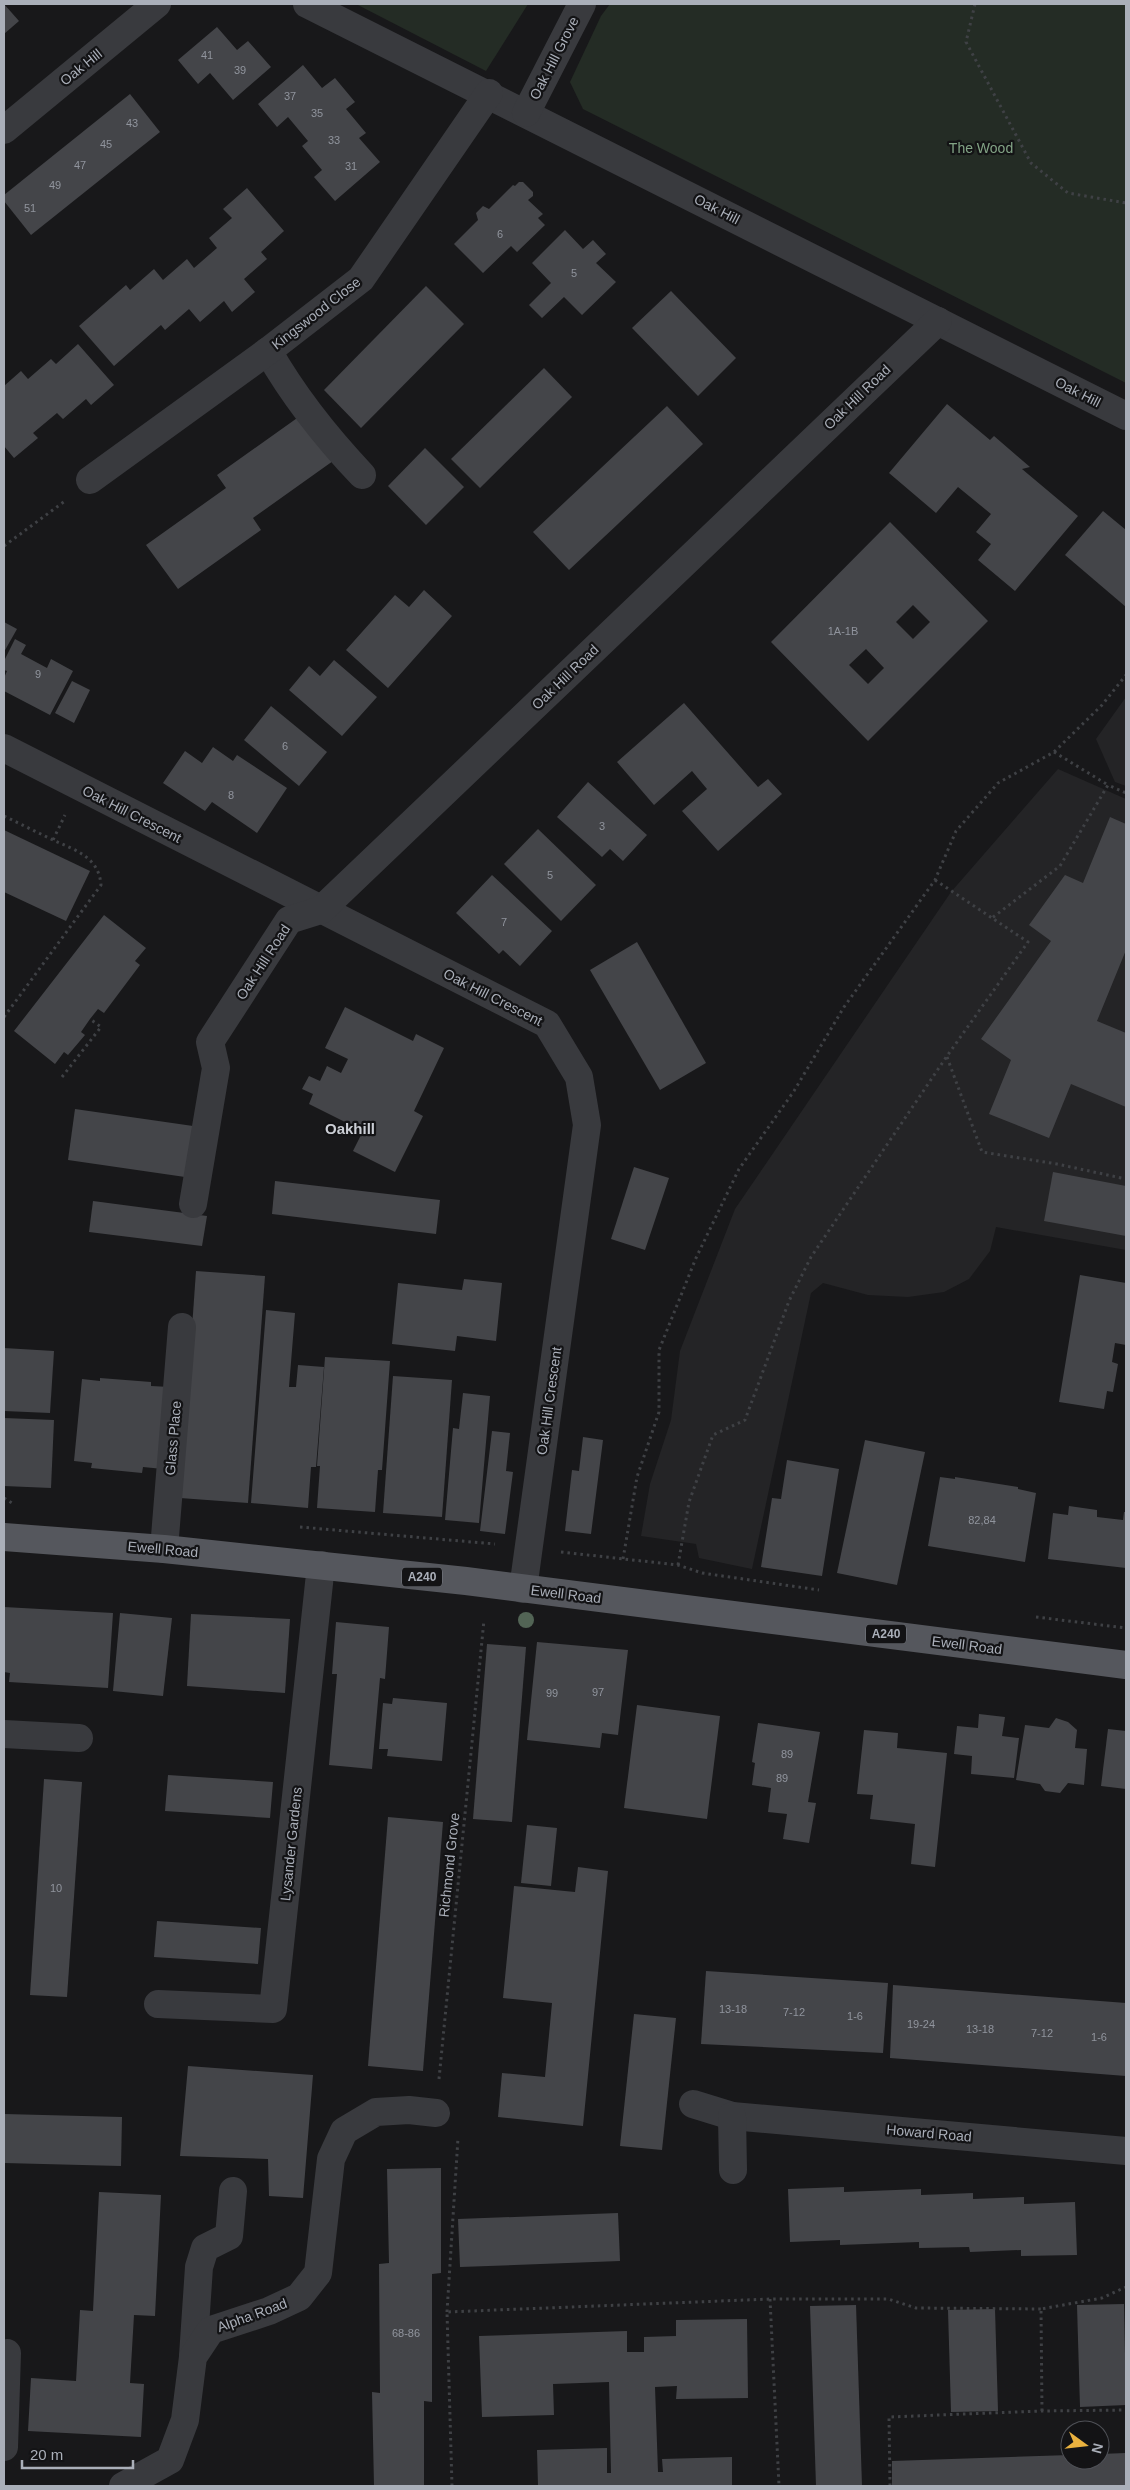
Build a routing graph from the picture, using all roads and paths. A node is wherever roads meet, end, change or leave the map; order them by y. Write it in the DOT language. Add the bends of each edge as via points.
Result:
graph roads {
  1 [pos="157,4"];
  2 [pos="307,4"];
  3 [pos="582,4"];
  4 [pos="975,4"];
  5 [pos="489,94"];
  6 [pos="526,113"];
  7 [pos="4,130"];
  8 [pos="1126,203"];
  9 [pos="938,321"];
  10 [pos="268,351"];
  11 [pos="1126,416"];
  12 [pos="362,475"];
  13 [pos="90,480"];
  14 [pos="4,546"];
  15 [pos="1126,675"];
  16 [pos="4,748"];
  17 [pos="1054,752"];
  18 [pos="1108,785"];
  19 [pos="1126,793"];
  20 [pos="65,814"];
  21 [pos="4,816"];
  22 [pos="53,840"];
  23 [pos="935,880"];
  24 [pos="322,910"];
  25 [pos="992,918"];
  26 [pos="4,1017"];
  27 [pos="90,1019"];
  28 [pos="947,1056"];
  29 [pos="62,1077"];
  30 [pos="1126,1179"];
  31 [pos="193,1204"];
  32 [pos="182,1327"];
  33 [pos="4,1498"];
  34 [pos="12,1503"];
  35 [pos="4,1538"];
  36 [pos="421,1538"];
  37 [pos="528,1548"];
  38 [pos="164,1549"];
  39 [pos="623,1559"];
  40 [pos="678,1565"];
  41 [pos="321,1566"];
  42 [pos="523,1589"];
  43 [pos="822,1590"];
  44 [pos="484,1620"];
  45 [pos="1126,1665"];
  46 [pos="4,1734"];
  47 [pos="79,1738"];
  48 [pos="158,2004"];
  49 [pos="693,2104"];
  50 [pos="436,2113"];
  51 [pos="732,2116"];
  52 [pos="1126,2151"];
  53 [pos="733,2170"];
  54 [pos="233,2191"];
  55 [pos="1126,2288"];
  56 [pos="770,2299"];
  57 [pos="1041,2308"];
  58 [pos="447,2312"];
  59 [pos="7,2353"];
  60 [pos="193,2357"];
  61 [pos="1126,2410"];
  62 [pos="1042,2411"];
  63 [pos="4,2447"];
  64 [pos="123,2486"];
  65 [pos="452,2486"];
  66 [pos="779,2486"];
  67 [pos="890,2486"];
  1 -- 7 [label="street, Oak Hill"];
  2 -- 5 [label="street, Oak Hill"];
  3 -- 6 [label="street, Oak Hill Grove"];
  4 -- 8 [label="path" via="966,42 1031,163 1068,193"];
  5 -- 6 [label="street, Oak Hill"];
  5 -- 10 [label="street, Kingswood Close" via="361,279"];
  6 -- 9 [label="street, Oak Hill"];
  9 -- 11 [label="street, Oak Hill"];
  9 -- 24 [label="street, Oak Hill Road"];
  10 -- 12 [label="street" via="340,452"];
  10 -- 13 [label="street, Kingswood Close"];
  13 -- 14 [label="path"];
  15 -- 17 [label="path" via="1102,705"];
  16 -- 24 [label="street, Oak Hill Crescent"];
  17 -- 18 [label="path"];
  17 -- 23 [label="path" via="998,783 956,831"];
  18 -- 19 [label="path"];
  18 -- 25 [label="path" via="1060,866"];
  20 -- 22 [label="path"];
  21 -- 22 [label="path"];
  22 -- 26 [label="path" via="92,860 100,874 101,885"];
  23 -- 25 [label="path"];
  23 -- 39 [label="path" via="844,1007 794,1091 739,1169 696,1258 659,1350 659,1412 637,1477"];
  24 -- 31 [label="street, Oak Hill Road" via="289,920 210,1042 216,1068"];
  24 -- 37 [label="street, Oak Hill Crescent" via="547,1024 579,1077 587,1125"];
  25 -- 28 [label="path" via="1028,942"];
  27 -- 29 [label="path" via="100,1027"];
  28 -- 30 [label="path" via="982,1152"];
  28 -- 40 [label="path" via="811,1257 789,1301 745,1420 713,1435 689,1502"];
  32 -- 38 [label="street, Glass Place"];
  33 -- 34 [label="path"];
  35 -- 38 [label="main road, Ewell Road / A240"];
  36 -- 37 [label="path"];
  37 -- 39 [label="path"];
  37 -- 42 [label="street, Oak Hill Crescent"];
  38 -- 41 [label="main road, Ewell Road / A240"];
  39 -- 40 [label="path"];
  40 -- 43 [label="path" via="702,1572"];
  41 -- 42 [label="main road, Ewell Road / A240"];
  41 -- 48 [label="street, Lysander Gardens" via="273,2009"];
  42 -- 45 [label="main road, Ewell Road / A240"];
  44 -- 50 [label="path, Richmond Grove"];
  46 -- 47 [label="street"];
  49 -- 51 [label="street, Howard Road"];
  50 -- 58 [label="path" via="458,2126"];
  50 -- 60 [label="street, Alpha Road" via="409,2110 376,2112 344,2131 331,2159 318,2273 300,2297 211,2330"];
  51 -- 52 [label="street, Howard Road"];
  51 -- 53 [label="street"];
  54 -- 60 [label="street" via="228,2236 204,2248 199,2267"];
  55 -- 57 [label="path" via="1102,2298"];
  56 -- 57 [label="path" via="888,2299 916,2308"];
  56 -- 58 [label="path"];
  56 -- 66 [label="path"];
  57 -- 62 [label="path"];
  58 -- 65 [label="path"];
  59 -- 63 [label="street"];
  60 -- 64 [label="street, Alpha Road" via="185,2420 170,2460"];
  61 -- 62 [label="path"];
  62 -- 67 [label="path" via="889,2417"];
}
